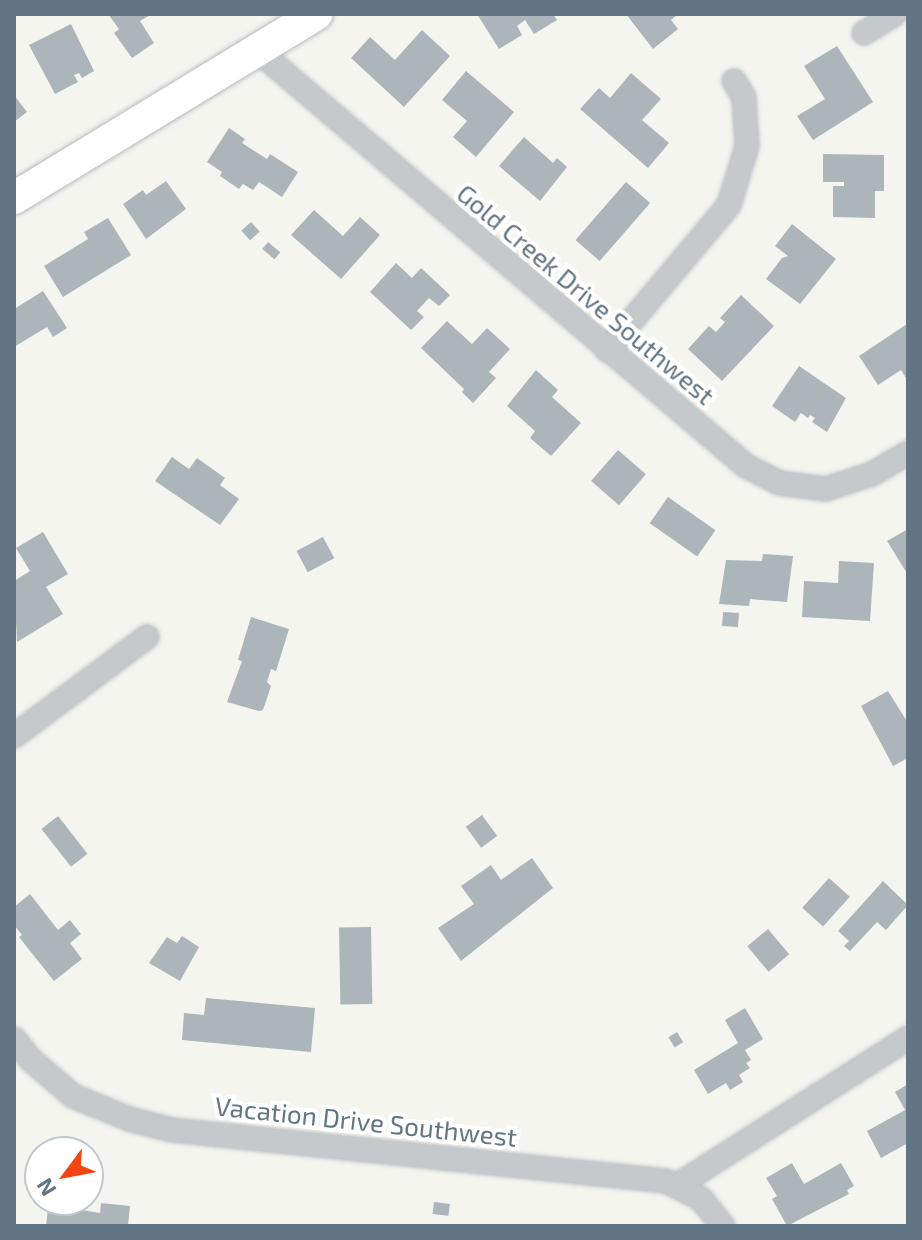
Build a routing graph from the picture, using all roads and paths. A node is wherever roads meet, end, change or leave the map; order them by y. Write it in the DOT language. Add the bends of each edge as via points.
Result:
graph roads {
  1 [pos="317,14"];
  2 [pos="894,14"];
  3 [pos="864,33"];
  4 [pos="257,50"];
  5 [pos="734,81"];
  6 [pos="14,198"];
  7 [pos="607,350"];
  8 [pos="908,453"];
  9 [pos="147,637"];
  10 [pos="14,736"];
  11 [pos="908,1038"];
  12 [pos="14,1039"];
  13 [pos="678,1185"];
  14 [pos="723,1226"];
  1 -- 4 [label="street"];
  2 -- 3 [label="street"];
  4 -- 6 [label="street"];
  4 -- 7 [label="street, Gold Creek Drive Southwest"];
  5 -- 7 [label="street" via="744,97 747,146 729,205"];
  7 -- 8 [label="street, Gold Creek Drive Southwest" via="746,466 779,483 804,489 844,485"];
  9 -- 10 [label="street"];
  11 -- 13 [label="street"];
  12 -- 13 [label="street, Vacation Drive Southwest" via="73,1096 109,1113 172,1130 631,1174"];
  13 -- 14 [label="street, Vacation Drive Southwest" via="701,1199"];
}
